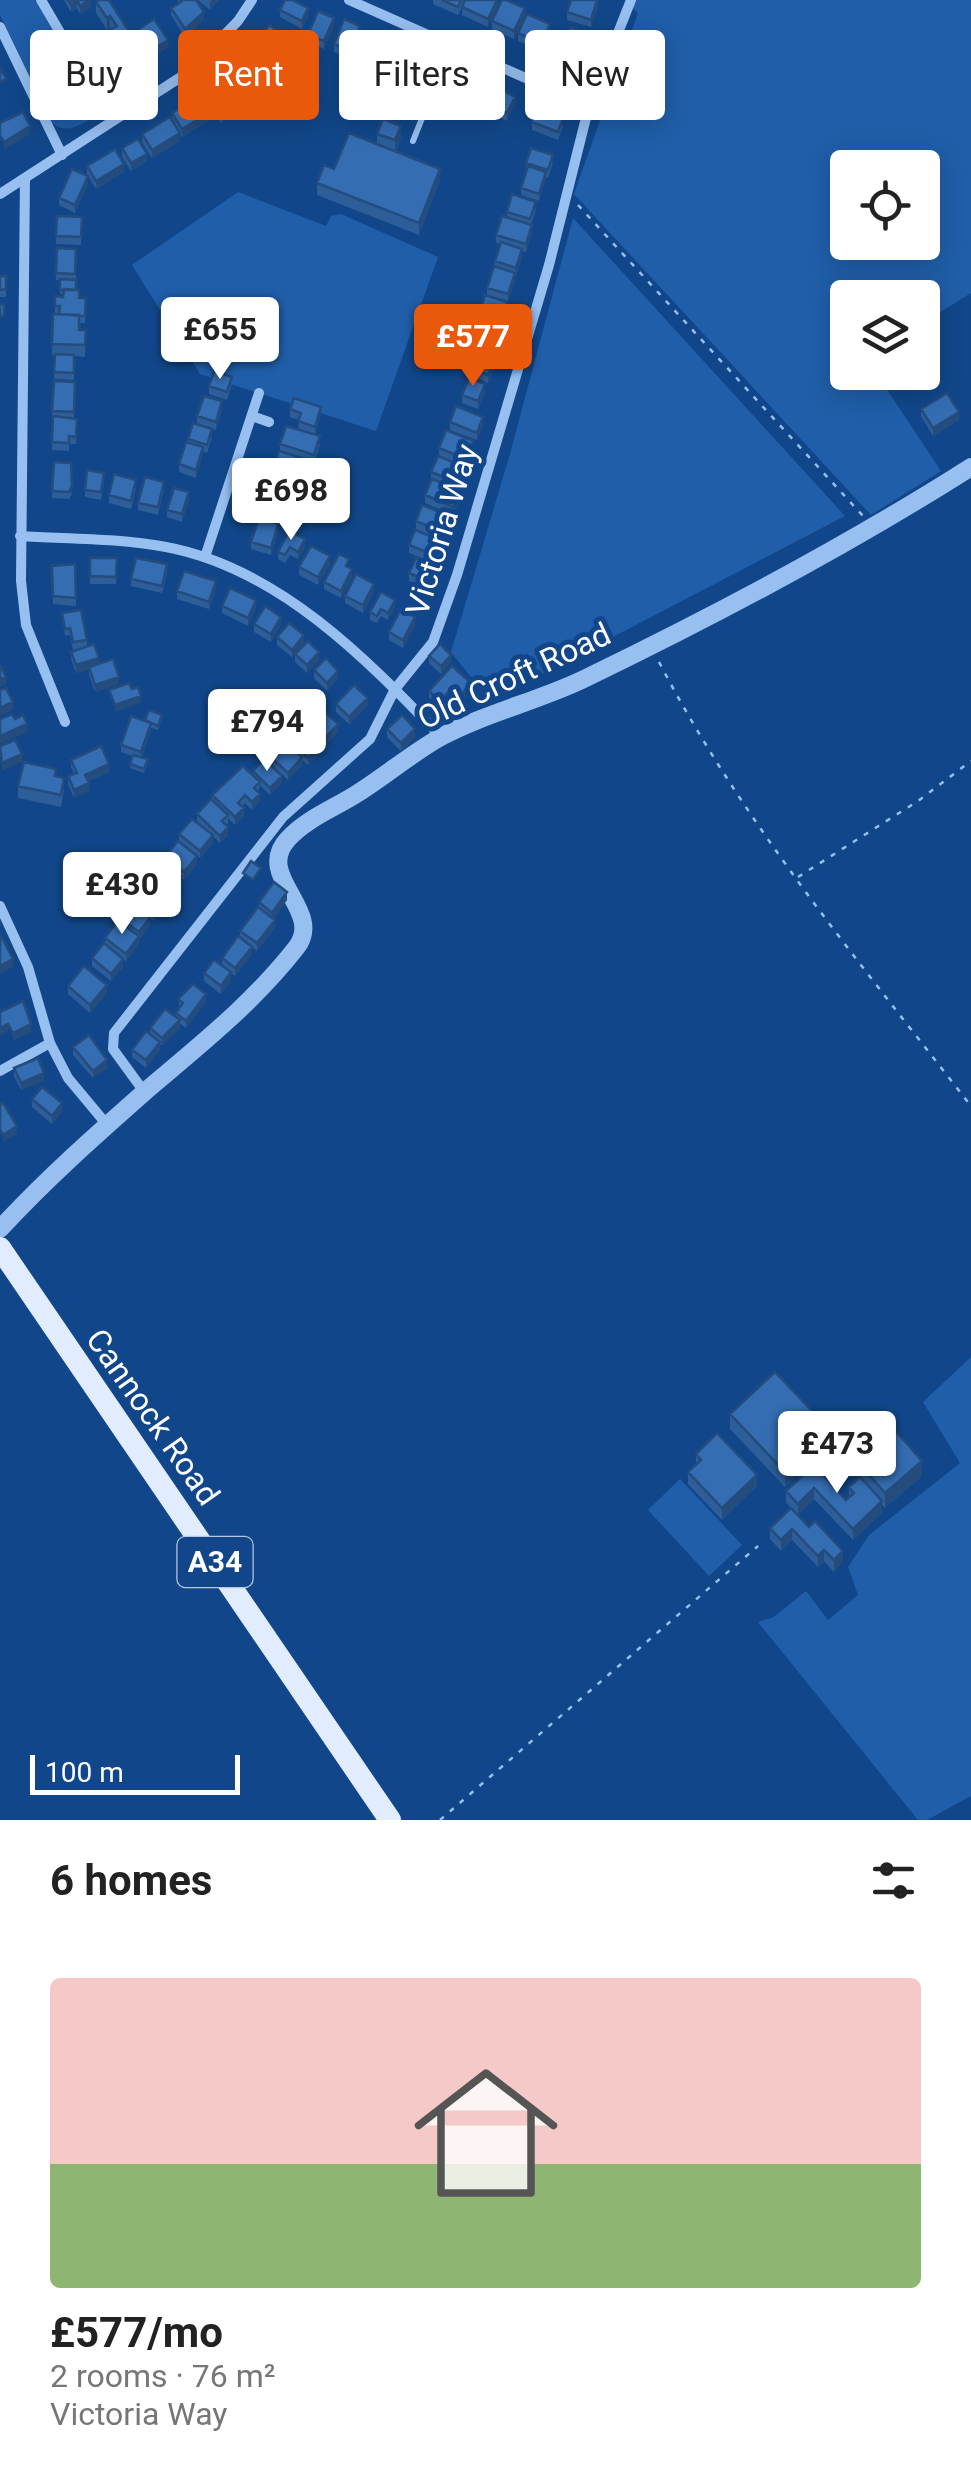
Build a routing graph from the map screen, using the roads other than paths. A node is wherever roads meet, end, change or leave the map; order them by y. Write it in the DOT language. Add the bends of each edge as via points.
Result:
graph roads {
  1 [pos="41,0"];
  2 [pos="252,0"];
  3 [pos="349,0"];
  4 [pos="631,0"];
  5 [pos="0,27"];
  6 [pos="416,30"];
  7 [pos="619,30"];
  8 [pos="422,120"];
  9 [pos="585,120"];
  10 [pos="112,122"];
  11 [pos="413,141"];
  12 [pos="62,155"];
  13 [pos="25,178"];
  14 [pos="0,194"];
  15 [pos="260,393"];
  16 [pos="252,416"];
  17 [pos="270,422"];
  18 [pos="971,468"];
  19 [pos="20,536"];
  20 [pos="205,557"];
  21 [pos="395,688"];
  22 [pos="66,722"];
  23 [pos="441,738"];
  24 [pos="2,914"];
  25 [pos="50,1043"];
  26 [pos="0,1071"];
  27 [pos="144,1092"];
  28 [pos="108,1126"];
  29 [pos="0,1229"];
  30 [pos="0,1248"];
  31 [pos="390,1820"];
  1 -- 10 [label="street"];
  2 -- 10 [label="street" via="188,72"];
  3 -- 6 [label="street"];
  4 -- 7 [label="street, Victoria Way"];
  5 -- 12 [label="street"];
  8 -- 11 [label="lane"];
  9 -- 21 [label="street, Victoria Way" via="451,592 433,642"];
  10 -- 12 [label="street"];
  12 -- 13 [label="street"];
  13 -- 14 [label="street"];
  13 -- 19 [label="street"];
  15 -- 16 [label="street"];
  16 -- 17 [label="street"];
  16 -- 20 [label="street"];
  18 -- 23 [label="street, Old Croft Road" via="874,528 650,646"];
  19 -- 20 [label="street" via="138,542"];
  19 -- 22 [label="street" via="26,624"];
  20 -- 21 [label="street" via="293,602"];
  21 -- 23 [label="street"];
  21 -- 27 [label="street, Victoria Way" via="370,739 283,816 114,1032 112,1048"];
  23 -- 27 [label="street, Old Croft Road" via="288,838 276,863 299,910 300,944 243,1008"];
  24 -- 25 [label="street" via="28,967"];
  25 -- 26 [label="street"];
  25 -- 28 [label="street" via="68,1078"];
  27 -- 28 [label="street, Old Croft Road"];
  28 -- 29 [label="street, Old Croft Road"];
  30 -- 31 [label="main road, Cannock Road / A34"];
}
